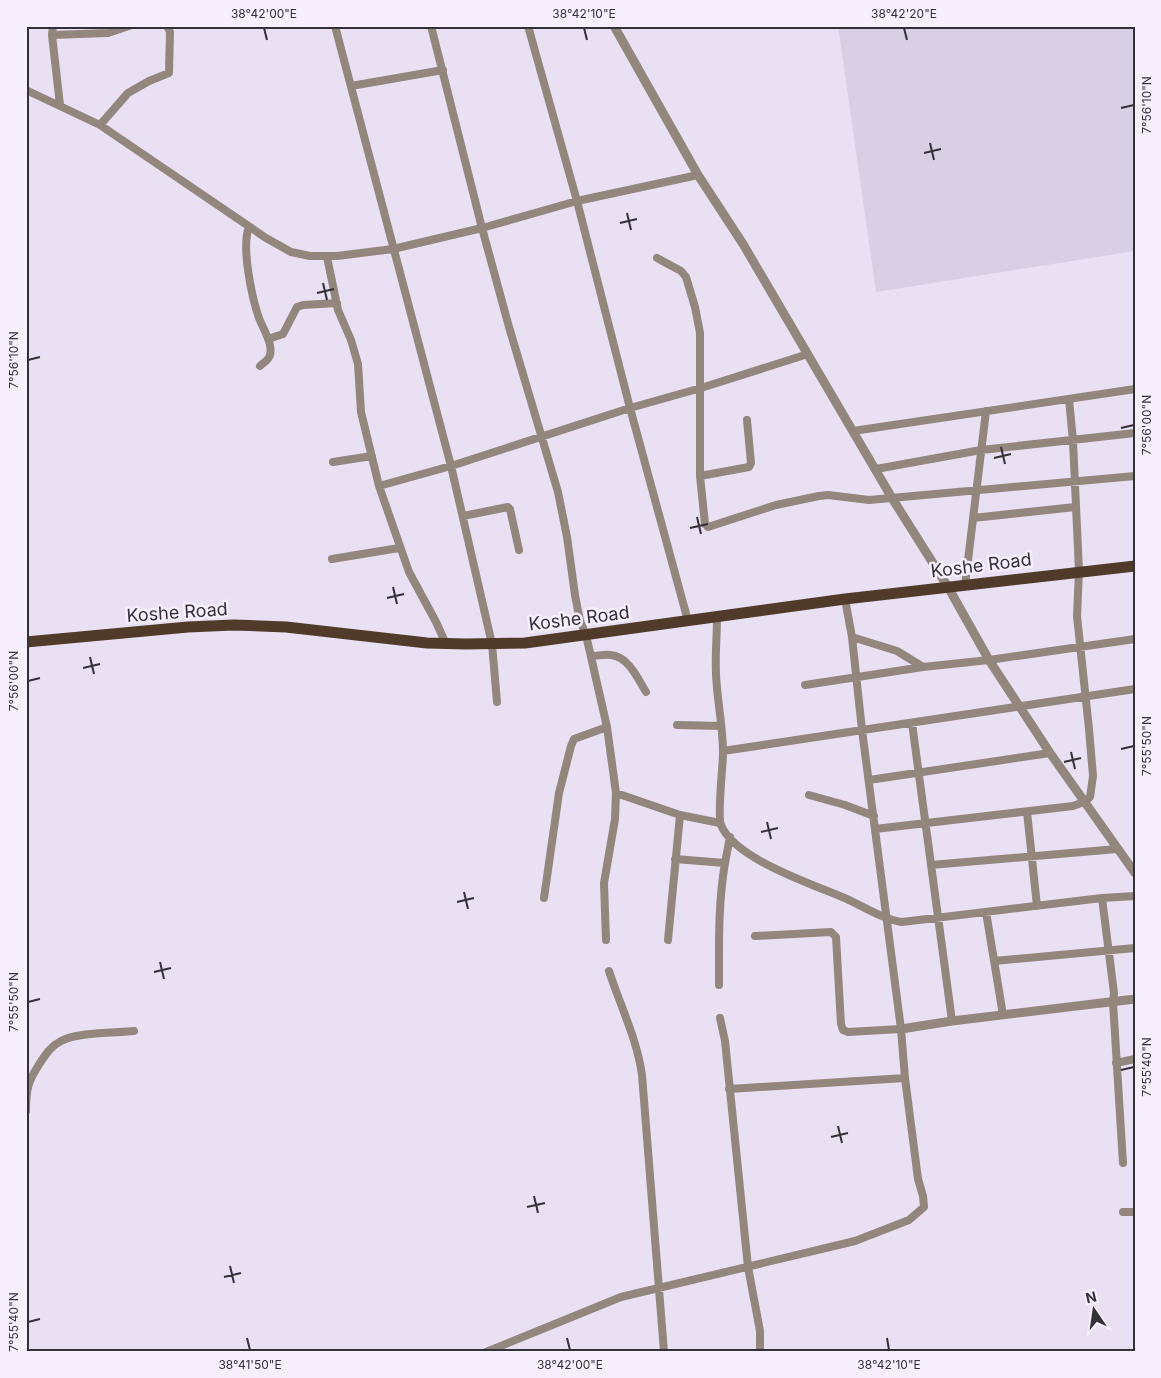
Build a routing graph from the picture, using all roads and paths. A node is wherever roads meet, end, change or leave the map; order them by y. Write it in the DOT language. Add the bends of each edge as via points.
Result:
graph roads {
  1 [pos="53,26"];
  2 [pos="129,26"];
  3 [pos="167,26"];
  4 [pos="334,26"];
  5 [pos="431,26"];
  6 [pos="528,26"];
  7 [pos="614,26"];
  8 [pos="52,35"];
  9 [pos="443,70"];
  10 [pos="351,86"];
  11 [pos="26,90"];
  12 [pos="60,105"];
  13 [pos="100,126"];
  14 [pos="698,175"];
  15 [pos="576,200"];
  16 [pos="249,227"];
  17 [pos="482,228"];
  18 [pos="393,249"];
  19 [pos="327,257"];
  20 [pos="657,258"];
  21 [pos="337,303"];
  22 [pos="268,339"];
  23 [pos="808,354"];
  24 [pos="260,366"];
  25 [pos="701,388"];
  26 [pos="1135,389"];
  27 [pos="1069,399"];
  28 [pos="630,408"];
  29 [pos="986,411"];
  30 [pos="747,420"];
  31 [pos="853,431"];
  32 [pos="1135,433"];
  33 [pos="541,437"];
  34 [pos="1073,441"];
  35 [pos="980,450"];
  36 [pos="372,456"];
  37 [pos="333,462"];
  38 [pos="451,466"];
  39 [pos="876,469"];
  40 [pos="700,476"];
  41 [pos="1135,476"];
  42 [pos="1074,481"];
  43 [pos="378,486"];
  44 [pos="978,489"];
  45 [pos="892,498"];
  46 [pos="1075,506"];
  47 [pos="463,516"];
  48 [pos="973,518"];
  49 [pos="399,548"];
  50 [pos="519,550"];
  51 [pos="332,559"];
  52 [pos="1135,566"];
  53 [pos="1079,571"];
  54 [pos="965,585"];
  55 [pos="948,586"];
  56 [pos="844,598"];
  57 [pos="717,617"];
  58 [pos="688,621"];
  59 [pos="586,635"];
  60 [pos="852,637"];
  61 [pos="1135,639"];
  62 [pos="26,642"];
  63 [pos="446,644"];
  64 [pos="492,644"];
  65 [pos="1081,645"];
  66 [pos="591,656"];
  67 [pos="989,660"];
  68 [pos="922,667"];
  69 [pos="856,677"];
  70 [pos="805,685"];
  71 [pos="1135,689"];
  72 [pos="646,692"];
  73 [pos="1086,696"];
  74 [pos="497,702"];
  75 [pos="1020,707"];
  76 [pos="912,723"];
  77 [pos="677,726"];
  78 [pos="721,726"];
  79 [pos="607,727"];
  80 [pos="862,730"];
  81 [pos="723,750"];
  82 [pos="1050,753"];
  83 [pos="919,772"];
  84 [pos="869,780"];
  85 [pos="616,793"];
  86 [pos="809,795"];
  87 [pos="1084,802"];
  88 [pos="1027,812"];
  89 [pos="680,815"];
  90 [pos="874,816"];
  91 [pos="925,822"];
  92 [pos="720,823"];
  93 [pos="875,829"];
  94 [pos="730,837"];
  95 [pos="1116,849"];
  96 [pos="1032,857"];
  97 [pos="675,859"];
  98 [pos="725,863"];
  99 [pos="931,864"];
  100 [pos="1135,873"];
  101 [pos="1135,896"];
  102 [pos="544,898"];
  103 [pos="1102,898"];
  104 [pos="1037,906"];
  105 [pos="986,912"];
  106 [pos="887,918"];
  107 [pos="937,918"];
  108 [pos="755,936"];
  109 [pos="606,940"];
  110 [pos="668,940"];
  111 [pos="1135,948"];
  112 [pos="1109,951"];
  113 [pos="994,961"];
  114 [pos="609,971"];
  115 [pos="719,985"];
  116 [pos="1135,999"];
  117 [pos="1113,1002"];
  118 [pos="1004,1015"];
  119 [pos="720,1018"];
  120 [pos="952,1021"];
  121 [pos="901,1029"];
  122 [pos="134,1031"];
  123 [pos="1135,1059"];
  124 [pos="1116,1063"];
  125 [pos="905,1078"];
  126 [pos="729,1089"];
  127 [pos="26,1111"];
  128 [pos="1123,1163"];
  129 [pos="1123,1212"];
  130 [pos="1135,1212"];
  131 [pos="748,1267"];
  132 [pos="660,1288"];
  133 [pos="505,1348"];
  134 [pos="486,1352"];
  135 [pos="664,1352"];
  136 [pos="760,1352"];
  1 -- 8 [label="street"];
  2 -- 8 [label="street" via="108,33"];
  3 -- 13 [label="street" via="170,32 170,73 128,93"];
  4 -- 10 [label="street"];
  5 -- 9 [label="street"];
  6 -- 15 [label="street"];
  7 -- 14 [label="street"];
  8 -- 12 [label="street"];
  9 -- 10 [label="street"];
  9 -- 17 [label="street"];
  10 -- 18 [label="street"];
  11 -- 12 [label="street"];
  12 -- 13 [label="street"];
  13 -- 16 [label="street"];
  14 -- 15 [label="street"];
  14 -- 23 [label="street"];
  15 -- 17 [label="street"];
  15 -- 28 [label="street"];
  16 -- 19 [label="street" via="291,252"];
  16 -- 22 [label="street" via="246,242 251,283 256,309"];
  17 -- 18 [label="street"];
  17 -- 33 [label="street"];
  18 -- 19 [label="street"];
  18 -- 38 [label="street"];
  19 -- 21 [label="street"];
  20 -- 25 [label="street" via="686,276 699,327"];
  21 -- 22 [label="street" via="297,307 282,334"];
  21 -- 36 [label="street" via="358,364 361,412"];
  22 -- 24 [label="street" via="269,358"];
  23 -- 25 [label="street"];
  23 -- 31 [label="street"];
  25 -- 28 [label="street"];
  25 -- 40 [label="street"];
  26 -- 27 [label="street"];
  27 -- 29 [label="street"];
  27 -- 34 [label="street"];
  28 -- 33 [label="street"];
  28 -- 58 [label="street"];
  29 -- 31 [label="street"];
  29 -- 35 [label="street"];
  30 -- 40 [label="street" via="749,467"];
  31 -- 39 [label="street"];
  32 -- 34 [label="street"];
  33 -- 38 [label="street"];
  33 -- 59 [label="street" via="558,492 580,621"];
  34 -- 35 [label="street"];
  34 -- 42 [label="street"];
  35 -- 39 [label="street"];
  35 -- 44 [label="street"];
  36 -- 37 [label="street"];
  36 -- 43 [label="street"];
  38 -- 43 [label="street"];
  38 -- 47 [label="street"];
  39 -- 45 [label="street"];
  40 -- 45 [label="street" via="708,527 776,505 819,496 869,500"];
  41 -- 42 [label="street"];
  42 -- 44 [label="street"];
  42 -- 46 [label="street"];
  43 -- 49 [label="street"];
  44 -- 45 [label="street"];
  44 -- 48 [label="street"];
  45 -- 55 [label="street"];
  46 -- 48 [label="street"];
  46 -- 53 [label="street"];
  47 -- 50 [label="street" via="508,507"];
  47 -- 64 [label="street"];
  48 -- 54 [label="street"];
  49 -- 51 [label="street"];
  49 -- 63 [label="street"];
  52 -- 53 [label="main road, Koshe Road"];
  53 -- 54 [label="main road, Koshe Road"];
  53 -- 65 [label="street" via="1077,616"];
  54 -- 55 [label="main road, Koshe Road"];
  55 -- 56 [label="main road, Koshe Road"];
  55 -- 67 [label="street"];
  56 -- 57 [label="main road, Koshe Road"];
  56 -- 60 [label="street"];
  57 -- 58 [label="main road, Koshe Road"];
  57 -- 78 [label="street" via="716,674"];
  58 -- 59 [label="main road, Koshe Road"];
  59 -- 64 [label="main road, Koshe Road"];
  59 -- 66 [label="street"];
  60 -- 68 [label="street" via="897,651"];
  60 -- 69 [label="street"];
  61 -- 65 [label="street"];
  62 -- 63 [label="main road, Koshe Road" via="188,627 256,625"];
  63 -- 64 [label="main road, Koshe Road"];
  64 -- 74 [label="street"];
  65 -- 67 [label="street"];
  65 -- 73 [label="street"];
  66 -- 72 [label="street" via="619,657 627,663"];
  66 -- 79 [label="street"];
  67 -- 68 [label="street"];
  67 -- 75 [label="street"];
  68 -- 69 [label="street"];
  69 -- 70 [label="street"];
  69 -- 80 [label="street"];
  71 -- 73 [label="street"];
  73 -- 75 [label="street"];
  73 -- 87 [label="street" via="1093,776 1090,797"];
  75 -- 76 [label="street"];
  75 -- 82 [label="street"];
  76 -- 80 [label="street"];
  76 -- 83 [label="street"];
  77 -- 78 [label="street"];
  78 -- 81 [label="street"];
  79 -- 85 [label="street"];
  79 -- 102 [label="street" via="574,739 571,746 559,793"];
  80 -- 81 [label="street"];
  80 -- 84 [label="street"];
  81 -- 92 [label="street"];
  82 -- 83 [label="street"];
  82 -- 87 [label="street"];
  83 -- 84 [label="street"];
  83 -- 91 [label="street"];
  84 -- 90 [label="street"];
  85 -- 89 [label="street"];
  85 -- 109 [label="street" via="604,882"];
  86 -- 90 [label="street" via="845,804"];
  87 -- 88 [label="street"];
  87 -- 95 [label="street"];
  88 -- 91 [label="street"];
  88 -- 96 [label="street"];
  89 -- 92 [label="street"];
  89 -- 97 [label="street"];
  90 -- 93 [label="street"];
  91 -- 93 [label="street"];
  91 -- 99 [label="street"];
  92 -- 94 [label="street"];
  93 -- 106 [label="street"];
  94 -- 98 [label="street"];
  94 -- 106 [label="street" via="752,856 776,869"];
  95 -- 96 [label="street"];
  95 -- 100 [label="street"];
  96 -- 99 [label="street"];
  96 -- 104 [label="street"];
  97 -- 98 [label="street"];
  97 -- 110 [label="street"];
  98 -- 115 [label="street" via="718,928"];
  99 -- 107 [label="street"];
  101 -- 103 [label="street"];
  103 -- 104 [label="street"];
  103 -- 112 [label="street"];
  104 -- 105 [label="street"];
  105 -- 107 [label="street"];
  105 -- 113 [label="street"];
  106 -- 107 [label="street" via="902,922"];
  106 -- 121 [label="street"];
  107 -- 120 [label="street"];
  108 -- 121 [label="street" via="832,932 836,938 843,1030"];
  111 -- 112 [label="street"];
  112 -- 113 [label="street"];
  112 -- 117 [label="street"];
  113 -- 118 [label="street"];
  114 -- 132 [label="street" via="640,1060"];
  116 -- 117 [label="street"];
  117 -- 118 [label="street"];
  117 -- 124 [label="street"];
  118 -- 120 [label="street"];
  119 -- 126 [label="street"];
  120 -- 121 [label="street"];
  121 -- 125 [label="street"];
  122 -- 127 [label="street" via="71,1037 56,1044 28,1082"];
  123 -- 124 [label="street"];
  124 -- 128 [label="street"];
  125 -- 126 [label="street"];
  125 -- 131 [label="street" via="924,1208 910,1220 855,1241"];
  126 -- 131 [label="street"];
  129 -- 130 [label="street"];
  131 -- 132 [label="street"];
  131 -- 136 [label="street" via="759,1322"];
  132 -- 133 [label="street" via="621,1297"];
  132 -- 135 [label="street"];
  133 -- 134 [label="street"];
}
